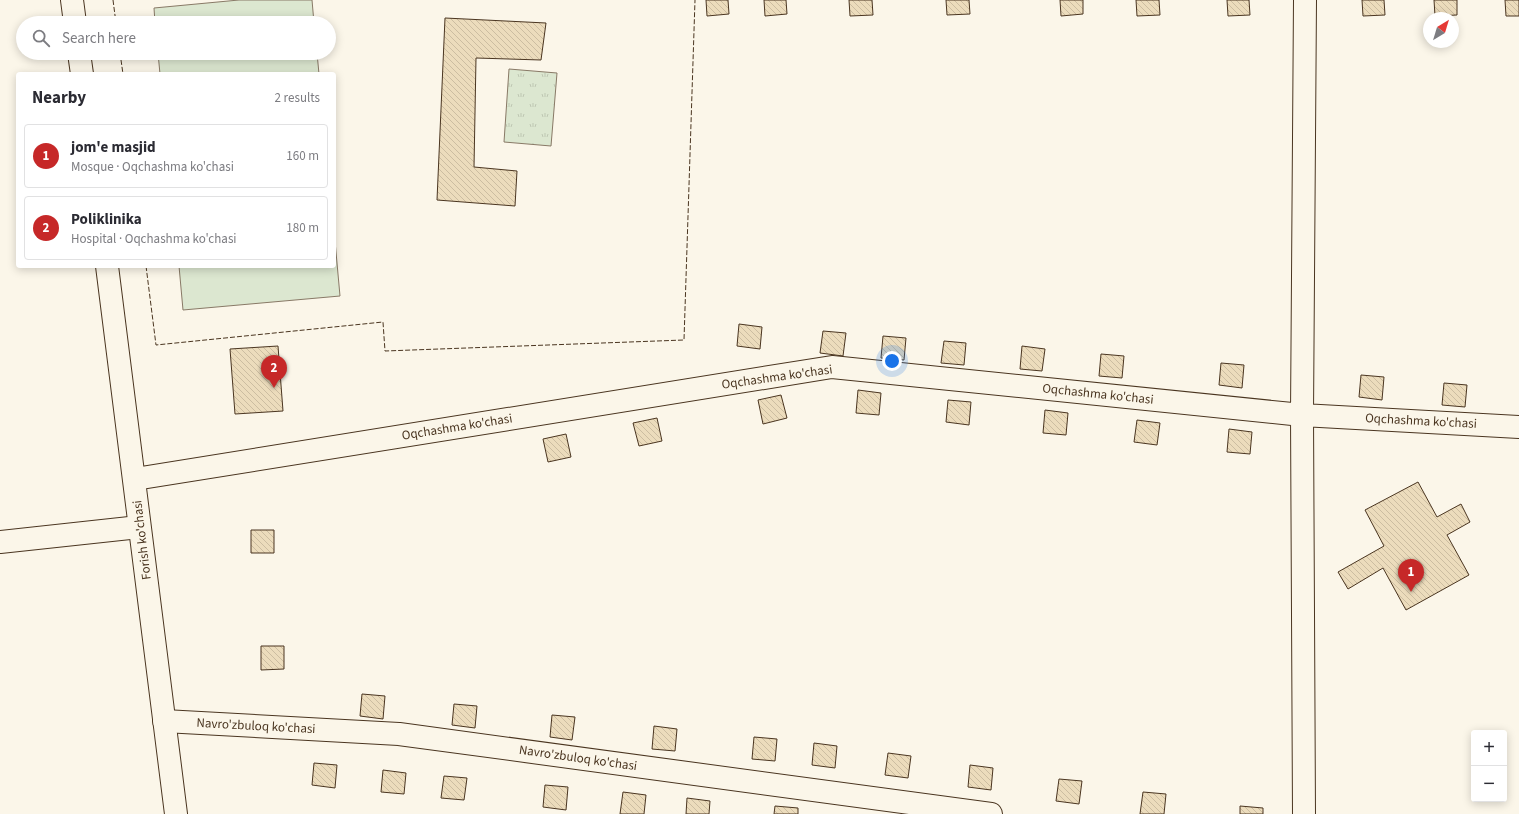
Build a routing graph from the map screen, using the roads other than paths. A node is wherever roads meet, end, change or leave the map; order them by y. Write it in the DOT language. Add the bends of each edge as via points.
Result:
graph roads {
  1 [pos="72,0"];
  2 [pos="1305,0"];
  3 [pos="75,16"];
  4 [pos="80,60"];
  5 [pos="82,72"];
  6 [pos="107,268"];
  7 [pos="1302,415"];
  8 [pos="1519,427"];
  9 [pos="135,479"];
  10 [pos="139,527"];
  11 [pos="0,542"];
  12 [pos="164,721"];
  13 [pos="176,814"];
  14 [pos="991,814"];
  15 [pos="1304,814"];
  1 -- 3 [label="street"];
  2 -- 7 [label="street"];
  4 -- 5 [label="street"];
  6 -- 9 [label="street, Forish ko'chasi"];
  7 -- 8 [label="street, Oqchashma ko'chasi"];
  7 -- 9 [label="street, Oqchashma ko'chasi" via="832,367"];
  7 -- 15 [label="street"];
  9 -- 10 [label="street, Forish ko'chasi"];
  10 -- 11 [label="street"];
  10 -- 12 [label="street, Forish ko'chasi"];
  12 -- 13 [label="street, Forish ko'chasi"];
  12 -- 14 [label="street, Navro'zbuloq ko'chasi" via="399,734"];
}
